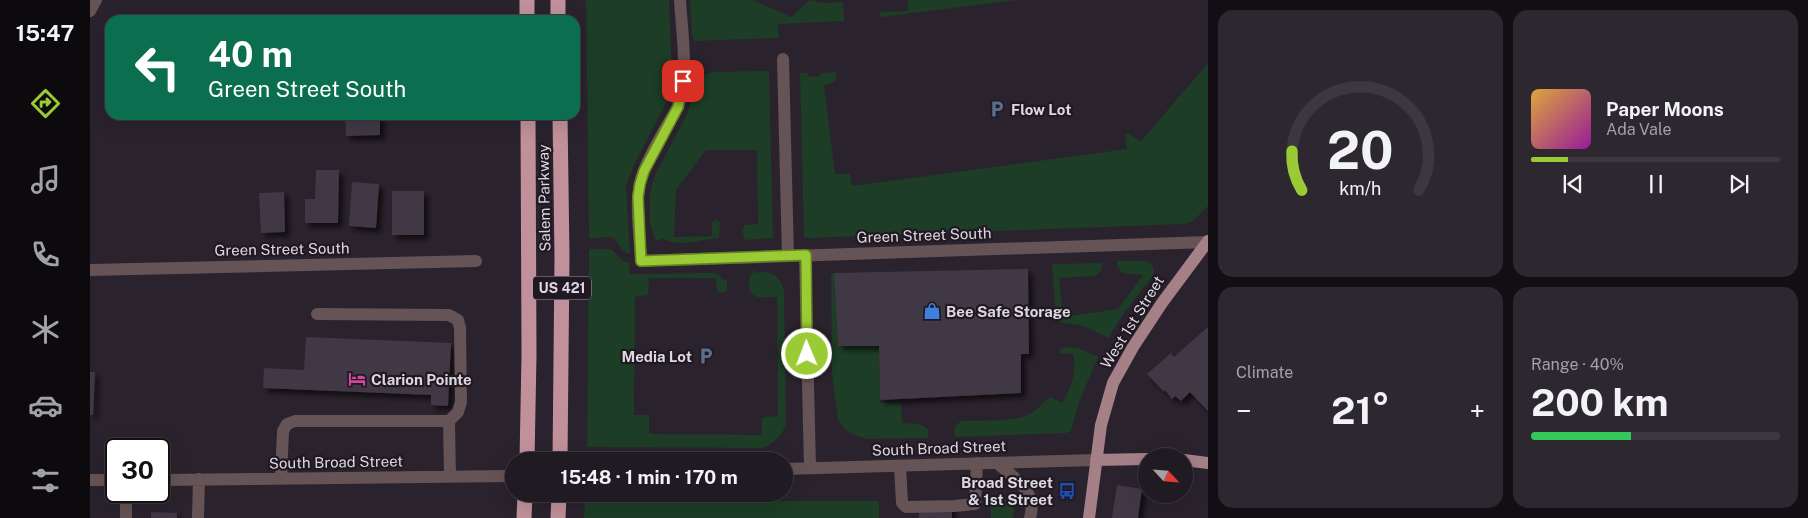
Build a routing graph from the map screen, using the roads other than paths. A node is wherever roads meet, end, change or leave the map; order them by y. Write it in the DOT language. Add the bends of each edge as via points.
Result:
graph roads {
  1 [pos="96,0"];
  2 [pos="526,0"];
  3 [pos="558,0"];
  4 [pos="680,0"];
  5 [pos="90,11"];
  6 [pos="527,15"];
  7 [pos="558,15"];
  8 [pos="783,59"];
  9 [pos="528,120"];
  10 [pos="560,120"];
  11 [pos="1208,242"];
  12 [pos="806,255"];
  13 [pos="788,256"];
  14 [pos="476,261"];
  15 [pos="90,270"];
  16 [pos="317,314"];
  17 [pos="449,421"];
  18 [pos="527,452"];
  19 [pos="560,452"];
  20 [pos="1138,458"];
  21 [pos="1096,460"];
  22 [pos="1193,461"];
  23 [pos="976,463"];
  24 [pos="997,463"];
  25 [pos="1208,463"];
  26 [pos="900,466"];
  27 [pos="810,468"];
  28 [pos="793,469"];
  29 [pos="505,476"];
  30 [pos="450,477"];
  31 [pos="282,478"];
  32 [pos="199,479"];
  33 [pos="90,480"];
  34 [pos="105,480"];
  35 [pos="170,480"];
  36 [pos="525,502"];
  37 [pos="559,502"];
  38 [pos="126,503"];
  39 [pos="126,518"];
  40 [pos="198,518"];
  41 [pos="524,518"];
  42 [pos="558,518"];
  43 [pos="1030,518"];
  44 [pos="1088,518"];
  1 -- 5 [label="street"];
  2 -- 6 [label="highway"];
  3 -- 7 [label="highway"];
  4 -- 13 [label="street, Green Street South" via="681,96 640,184 641,261"];
  8 -- 13 [label="street"];
  9 -- 18 [label="highway, Salem Parkway / US 421"];
  10 -- 19 [label="highway, Salem Parkway / US 421"];
  11 -- 12 [label="street, Green Street South"];
  11 -- 21 [label="main road, West 1st Street" via="1162,303 1113,383 1103,412"];
  12 -- 13 [label="street, Green Street South"];
  12 -- 27 [label="street"];
  14 -- 15 [label="street, Green Street South"];
  16 -- 17 [label="street" via="449,315 458,320 461,402 458,412"];
  17 -- 30 [label="street"];
  17 -- 31 [label="street" via="295,421 287,424 283,431"];
  20 -- 21 [label="main road"];
  21 -- 24 [label="street, South Broad Street"];
  21 -- 44 [label="main road, West 1st Street"];
  22 -- 25 [label="main road"];
  23 -- 24 [label="street, South Broad Street"];
  23 -- 26 [label="street, South Broad Street"];
  23 -- 26 [label="street" via="975,504 954,506 906,507 902,503"];
  24 -- 43 [label="street" via="1028,492 1033,504"];
  26 -- 27 [label="street, South Broad Street"];
  27 -- 28 [label="street, South Broad Street"];
  29 -- 30 [label="street, South Broad Street"];
  30 -- 31 [label="street, South Broad Street"];
  31 -- 32 [label="street, South Broad Street"];
  32 -- 35 [label="street, South Broad Street"];
  32 -- 40 [label="street"];
  33 -- 34 [label="street"];
  36 -- 41 [label="highway"];
  37 -- 42 [label="highway"];
  38 -- 39 [label="street"];
}
